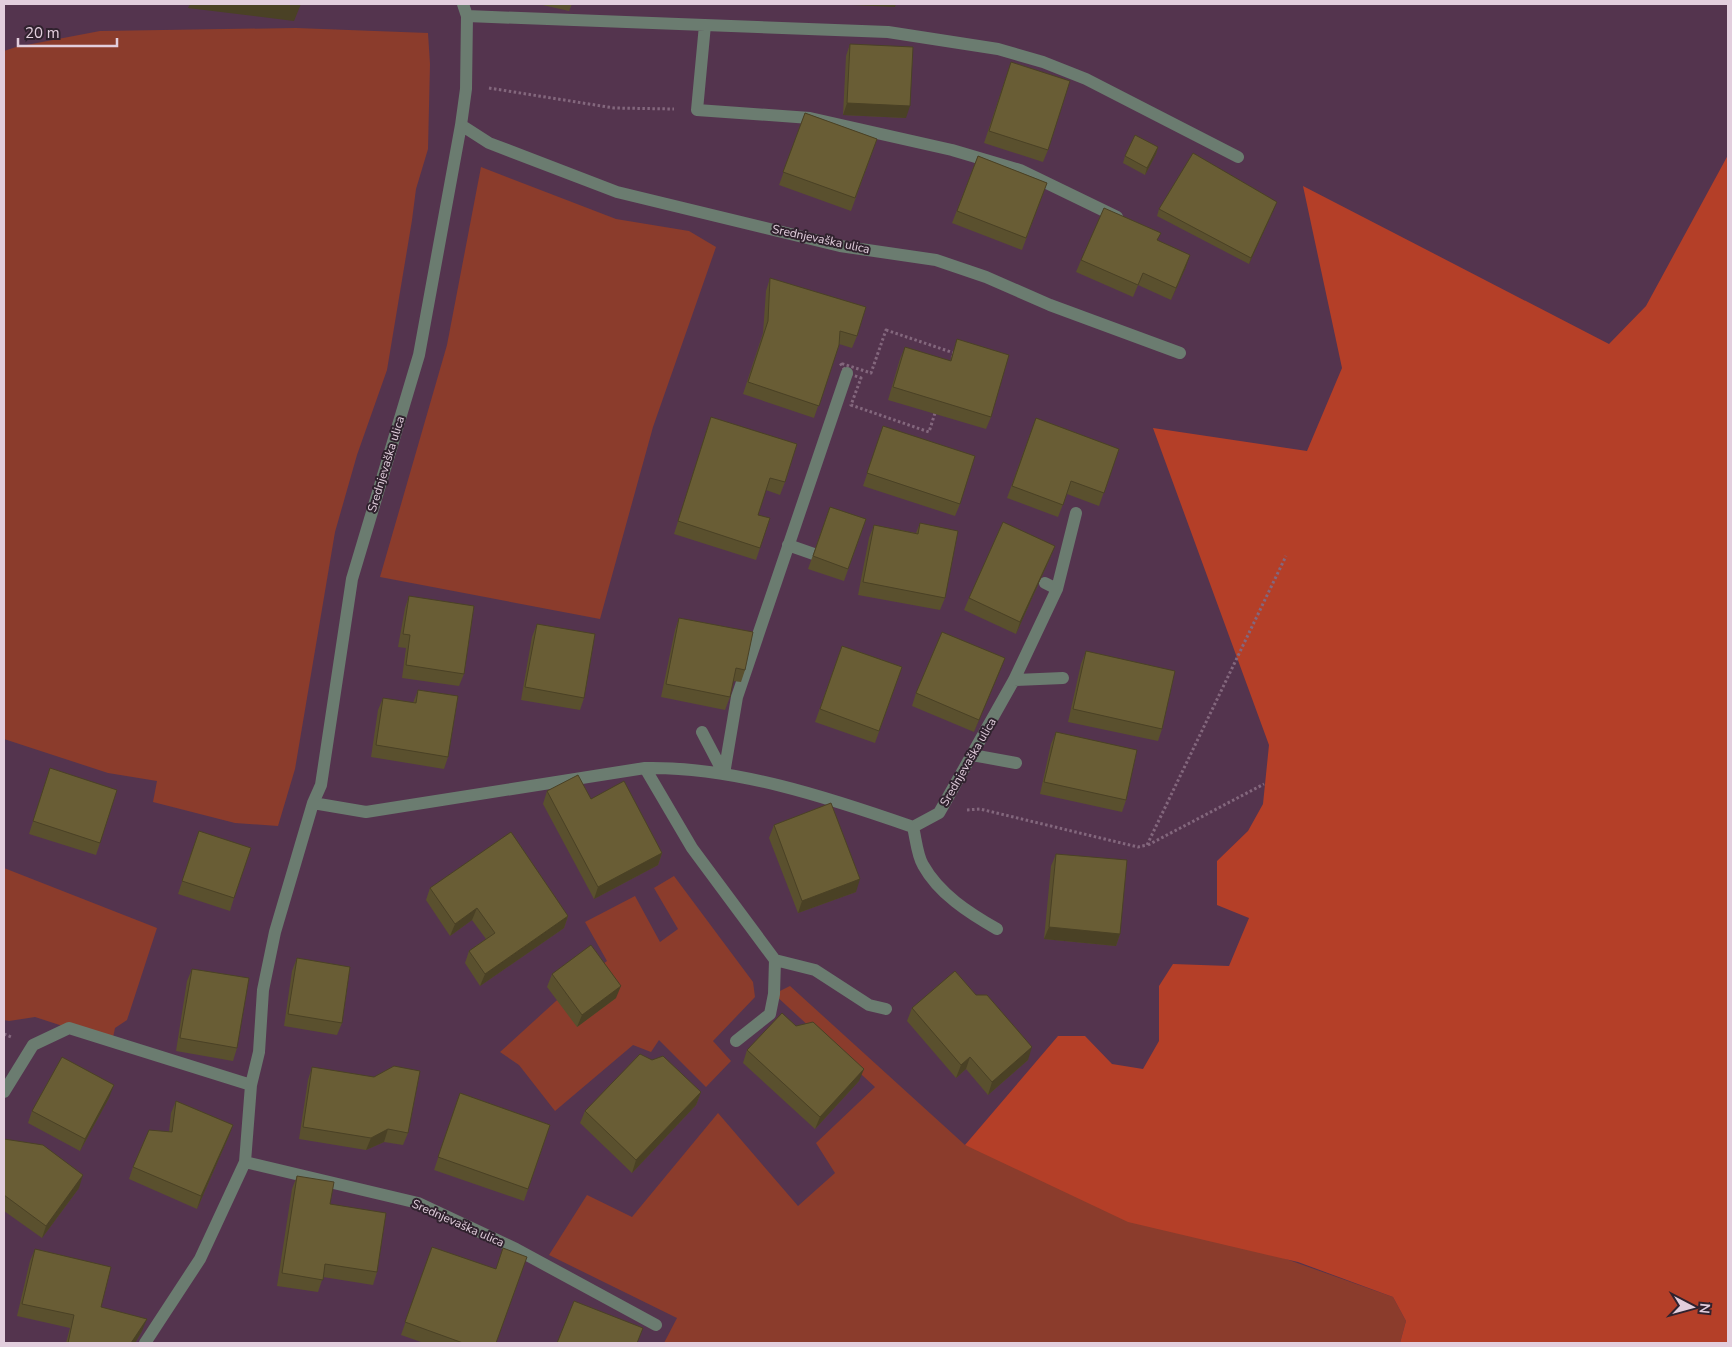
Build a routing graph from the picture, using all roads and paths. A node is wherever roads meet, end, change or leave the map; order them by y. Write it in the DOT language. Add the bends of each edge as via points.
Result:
graph roads {
  1 [pos="465,10"];
  2 [pos="705,25"];
  3 [pos="466,85"];
  4 [pos="697,110"];
  5 [pos="461,125"];
  6 [pos="1238,157"];
  7 [pos="1120,218"];
  8 [pos="1180,353"];
  9 [pos="847,373"];
  10 [pos="1076,513"];
  11 [pos="788,545"];
  12 [pos="1286,556"];
  13 [pos="841,564"];
  14 [pos="1045,583"];
  15 [pos="1057,590"];
  16 [pos="1063,678"];
  17 [pos="1014,680"];
  18 [pos="702,732"];
  19 [pos="972,755"];
  20 [pos="1016,763"];
  21 [pos="644,768"];
  22 [pos="724,774"];
  23 [pos="1264,784"];
  24 [pos="313,803"];
  25 [pos="939,813"];
  26 [pos="913,827"];
  27 [pos="1147,845"];
  28 [pos="997,929"];
  29 [pos="775,960"];
  30 [pos="886,1009"];
  31 [pos="736,1041"];
  32 [pos="251,1085"];
  33 [pos="4,1092"];
  34 [pos="245,1162"];
  35 [pos="656,1325"];
  36 [pos="145,1343"];
  1 -- 2 [label="street, Srednjevaška ulica"];
  1 -- 3 [label="street, Srednjevaška ulica"];
  2 -- 4 [label="street"];
  2 -- 6 [label="street, Srednjevaška ulica" via="888,32 998,49 1086,79"];
  3 -- 4 [label="path" via="614,108"];
  3 -- 5 [label="street, Srednjevaška ulica"];
  4 -- 7 [label="street" via="810,118 935,145 1020,170"];
  5 -- 8 [label="street, Srednjevaška ulica" via="489,143 617,192 840,246 936,260"];
  5 -- 24 [label="street, Srednjevaška ulica" via="418,355 352,579 321,785"];
  9 -- 9 [label="path" via="861,378 851,405 929,432 954,353 886,330 871,373 840,363"];
  9 -- 11 [label="street"];
  10 -- 15 [label="street, Srednjevaška ulica"];
  11 -- 13 [label="street"];
  11 -- 22 [label="street" via="737,697"];
  12 -- 27 [label="path"];
  14 -- 15 [label="street"];
  15 -- 17 [label="street, Srednjevaška ulica"];
  16 -- 17 [label="street"];
  17 -- 19 [label="street, Srednjevaška ulica"];
  18 -- 22 [label="street"];
  19 -- 20 [label="street"];
  19 -- 25 [label="street, Srednjevaška ulica"];
  21 -- 22 [label="street" via="673,767"];
  21 -- 24 [label="street" via="366,812"];
  21 -- 29 [label="street" via="692,848"];
  22 -- 26 [label="street" via="840,802"];
  23 -- 27 [label="path"];
  24 -- 32 [label="street, Srednjevaška ulica" via="263,990 259,1052"];
  25 -- 26 [label="street, Srednjevaška ulica"];
  25 -- 27 [label="path" via="980,808 1138,847"];
  26 -- 28 [label="street" via="922,864 945,894"];
  29 -- 30 [label="street" via="815,970 869,1005"];
  29 -- 31 [label="street" via="770,1014"];
  32 -- 33 [label="street" via="69,1028 33,1045"];
  32 -- 34 [label="street, Srednjevaška ulica"];
  34 -- 35 [label="street, Srednjevaška ulica" via="418,1203 516,1248"];
  34 -- 36 [label="street, Srednjevaška ulica" via="200,1259"];
}
